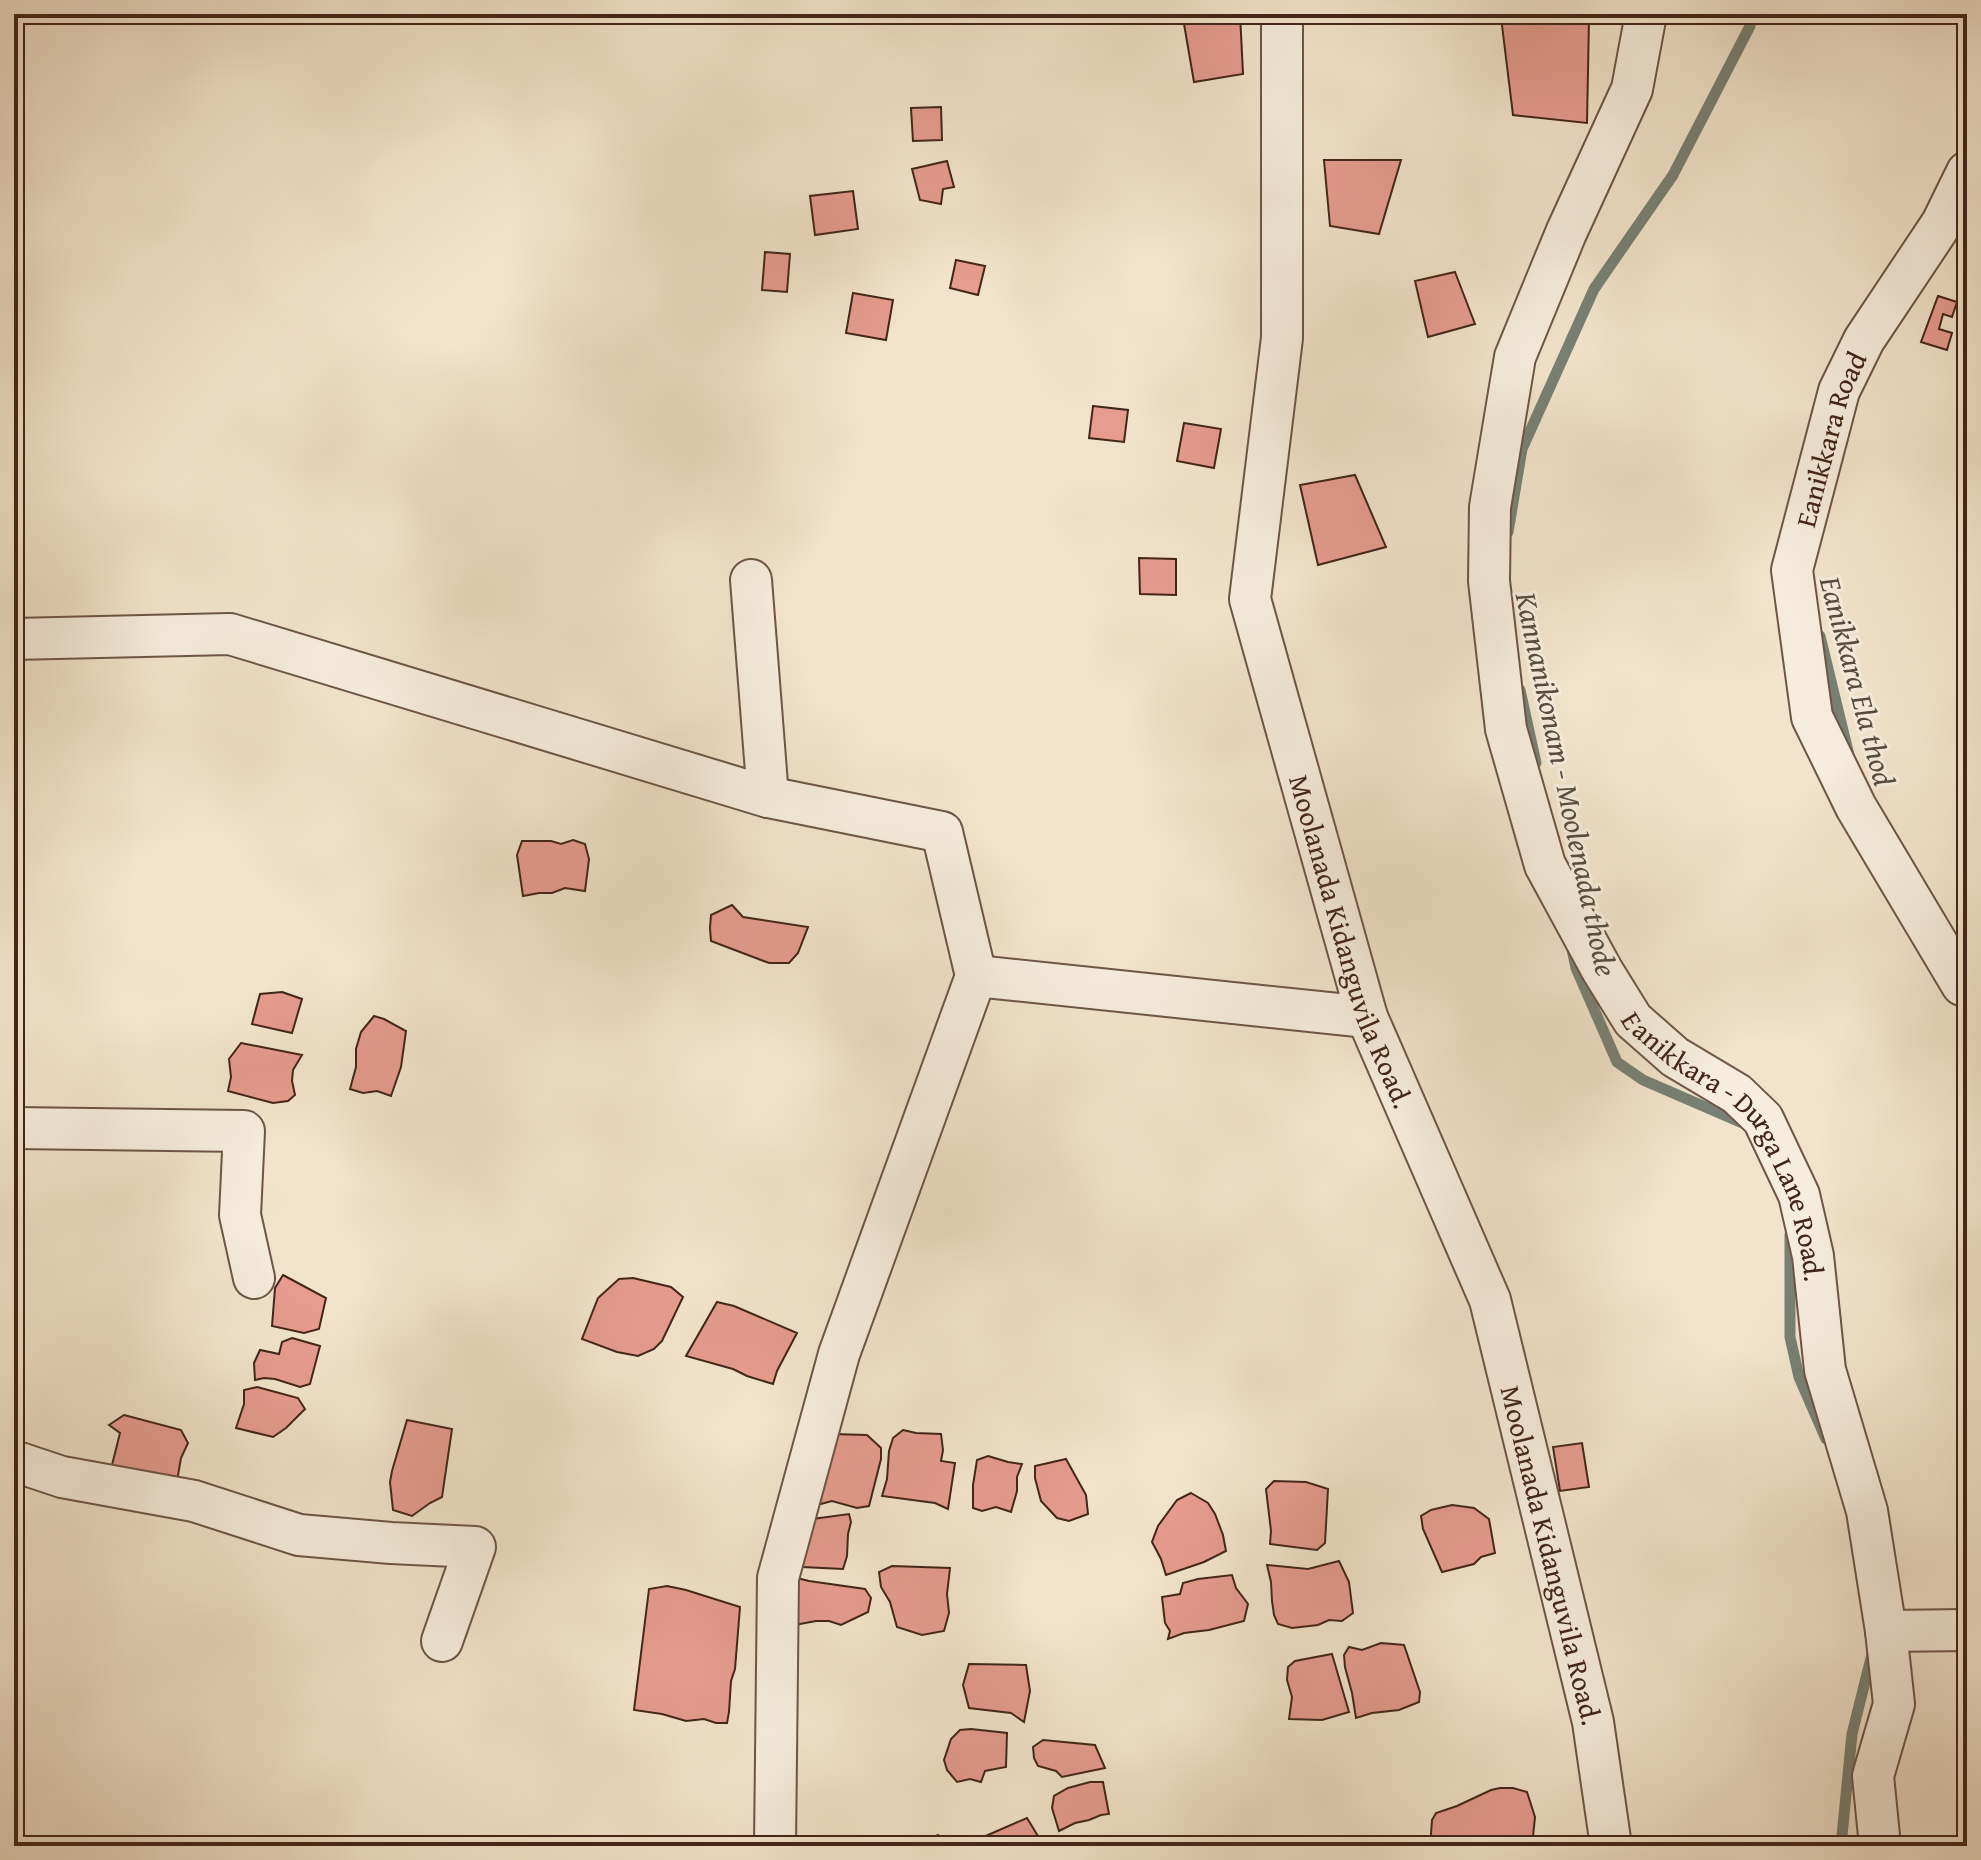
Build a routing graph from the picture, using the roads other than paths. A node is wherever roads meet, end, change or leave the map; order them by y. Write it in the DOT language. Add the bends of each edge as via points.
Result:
graph roads {
  1 [pos="1282,14"];
  2 [pos="1646,14"];
  3 [pos="1967,172"];
  4 [pos="751,580"];
  5 [pos="14,639"];
  6 [pos="768,797"];
  7 [pos="976,976"];
  8 [pos="1962,985"];
  9 [pos="1367,1017"];
  10 [pos="14,1128"];
  11 [pos="254,1278"];
  12 [pos="14,1461"];
  13 [pos="1967,1630"];
  14 [pos="1886,1631"];
  15 [pos="442,1641"];
  16 [pos="775,1846"];
  17 [pos="1611,1846"];
  18 [pos="1880,1846"];
  1 -- 9 [label="street, Moolanada Kidanguvila Road." via="1282,338 1250,599"];
  2 -- 14 [label="street, Eanikkara - Durga Lane Road." via="1632,89 1515,357 1490,507 1489,581 1506,729 1545,865 1633,1020 1675,1057 1737,1094 1763,1119 1799,1195 1813,1256 1825,1370 1867,1511"];
  3 -- 8 [label="street, Eanikkara Road" via="1942,223 1864,340 1839,391 1792,570 1812,717 1856,807"];
  4 -- 6 [label="street"];
  5 -- 6 [label="street" via="230,634"];
  6 -- 7 [label="street" via="942,832"];
  7 -- 9 [label="street"];
  7 -- 16 [label="street" via="839,1354 778,1578"];
  9 -- 17 [label="street, Moolanada Kidanguvila Road." via="1490,1300 1593,1722"];
  10 -- 11 [label="street" via="244,1131 240,1215"];
  12 -- 15 [label="street" via="62,1477 194,1501 299,1535 475,1547"];
  13 -- 14 [label="street"];
  14 -- 18 [label="street, Eanikkara - Durga Lane Road." via="1894,1704 1873,1776"];
}
